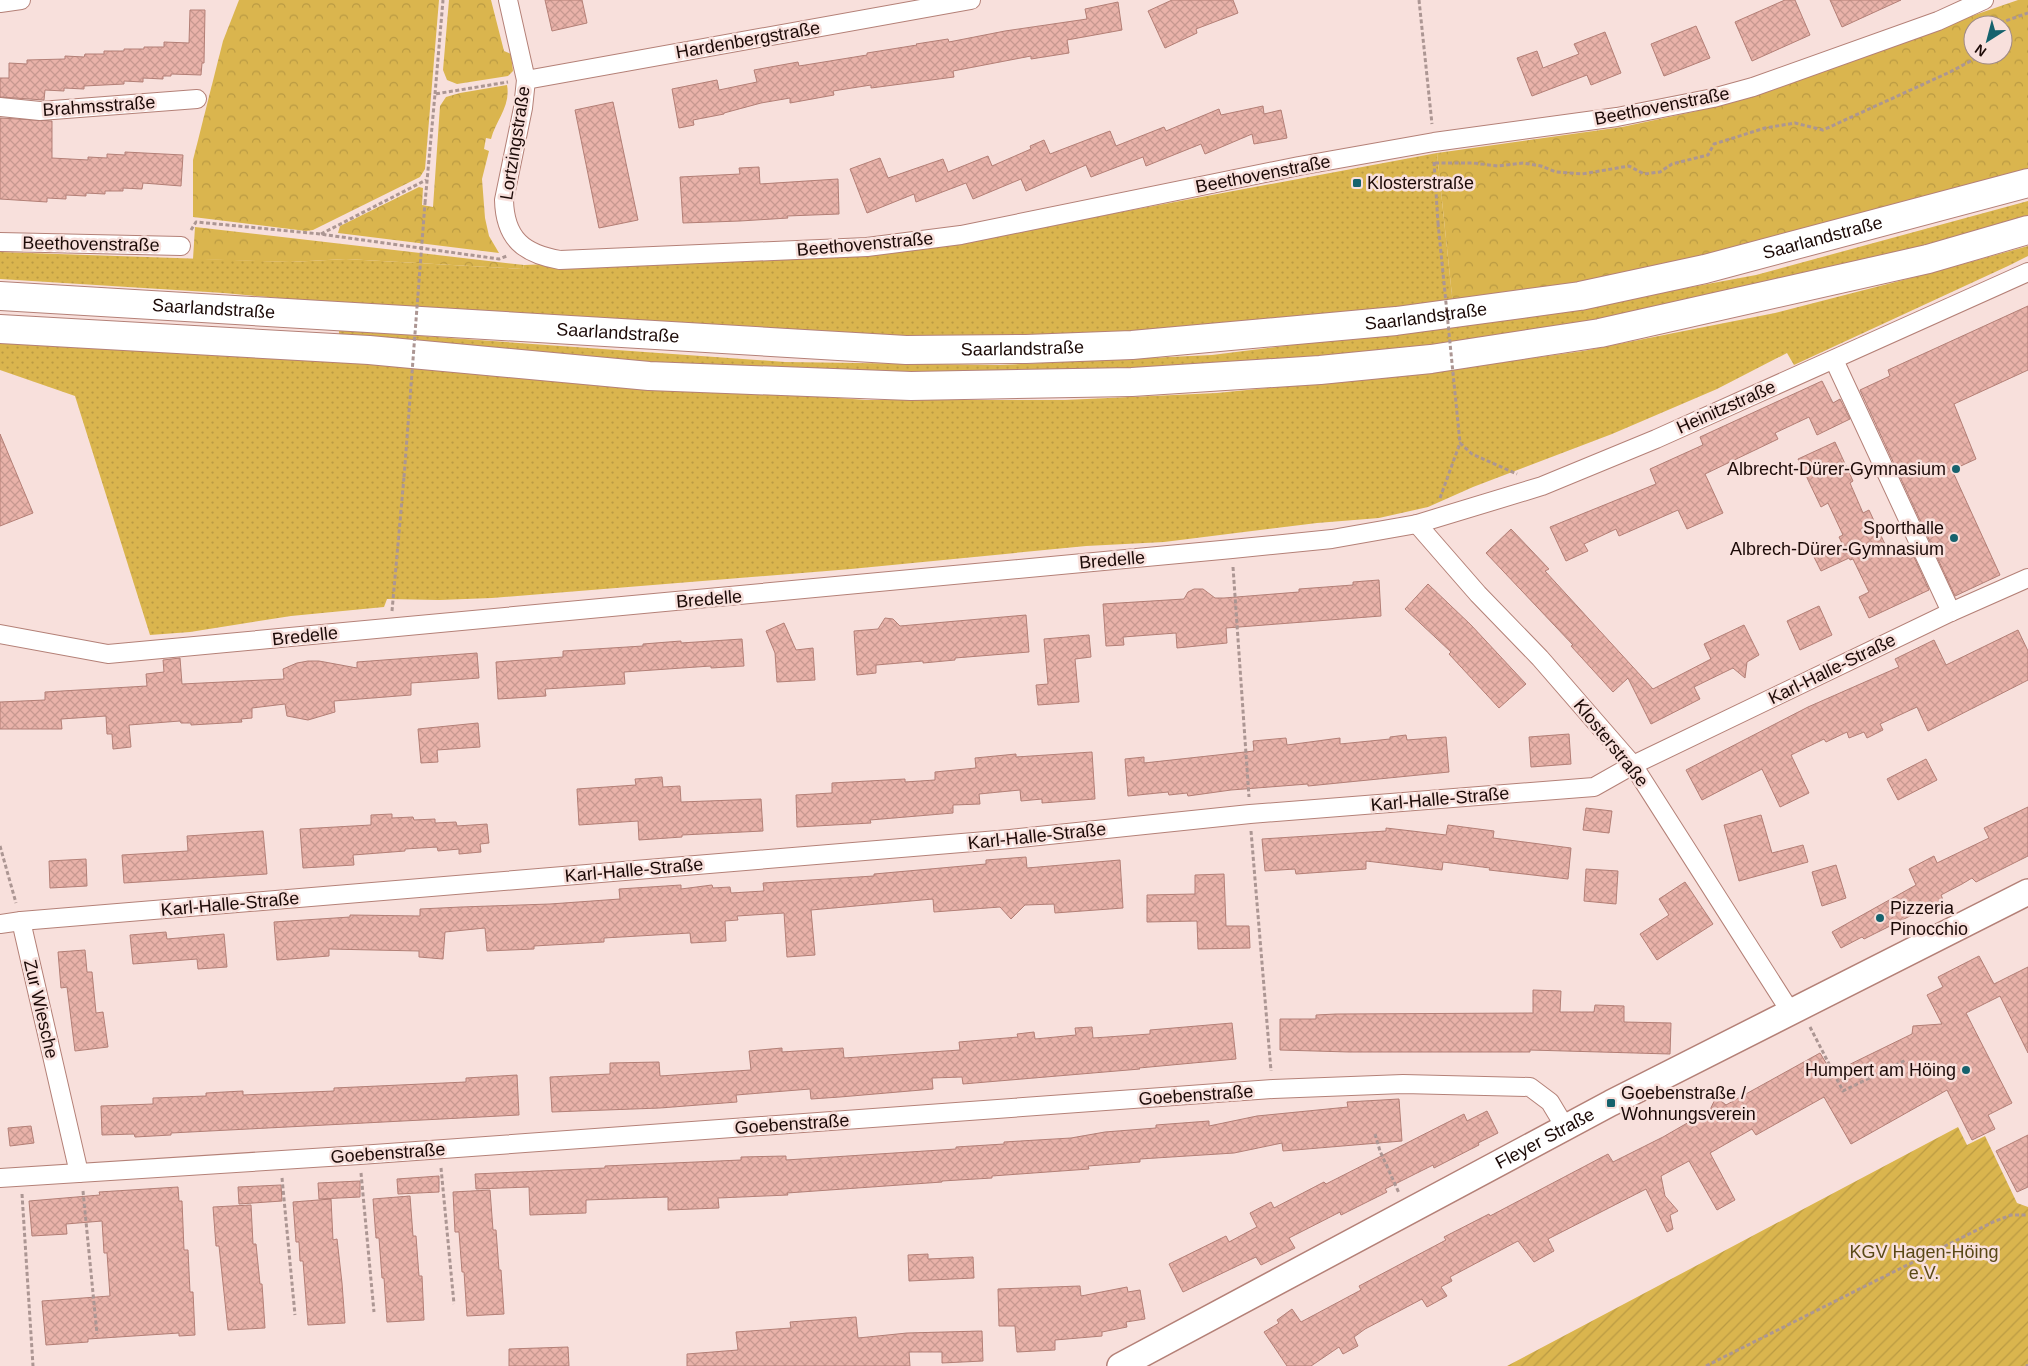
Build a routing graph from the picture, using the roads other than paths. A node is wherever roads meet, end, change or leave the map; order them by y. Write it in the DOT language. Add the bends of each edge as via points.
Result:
graph roads {
  1 [pos="21,0"];
  2 [pos="508,0"];
  3 [pos="971,0"];
  4 [pos="1977,1"];
  5 [pos="0,3"];
  6 [pos="526,80"];
  7 [pos="197,100"];
  8 [pos="0,107"];
  9 [pos="2028,182"];
  10 [pos="2028,230"];
  11 [pos="0,242"];
  12 [pos="181,246"];
  13 [pos="527,250"];
  14 [pos="2028,272"];
  15 [pos="0,296"];
  16 [pos="0,329"];
  17 [pos="1834,360"];
  18 [pos="1425,522"];
  19 [pos="2028,578"];
  20 [pos="1951,612"];
  21 [pos="0,634"];
  22 [pos="1633,765"];
  23 [pos="2028,892"];
  24 [pos="21,921"];
  25 [pos="0,924"];
  26 [pos="1794,1009"];
  27 [pos="1565,1127"];
  28 [pos="79,1173"];
  29 [pos="0,1178"];
  30 [pos="1120,1366"];
  1 -- 5 [label="street"];
  2 -- 6 [label="street, Lortzingstraße"];
  3 -- 6 [label="street, Hardenbergstraße"];
  4 -- 13 [label="street, Beethovenstraße" via="1938,21 1892,38 1713,98 1617,117 1434,142 1300,166 961,234 867,247 560,260"];
  6 -- 13 [label="street, Lortzingstraße" via="504,211 515,240"];
  7 -- 8 [label="street, Brahmsstraße" via="40,111"];
  9 -- 15 [label="highway, Saarlandstraße" via="1705,269 1580,296 1396,321 1132,345 906,350"];
  10 -- 16 [label="highway, Saarlandstraße" via="1928,260 1600,334 1431,359 1132,382 911,386 649,376 369,350"];
  11 -- 12 [label="street, Beethovenstraße"];
  14 -- 17 [label="street, Heinitzstraße"];
  17 -- 18 [label="street, Heinitzstraße" via="1542,486"];
  17 -- 20 [label="street"];
  18 -- 21 [label="street, Bredelle" via="1332,538 1232,549 108,654"];
  18 -- 22 [label="street, Klosterstraße" via="1478,594 1540,658"];
  19 -- 20 [label="street, Karl-Halle-Straße"];
  20 -- 22 [label="street, Karl-Halle-Straße"];
  22 -- 24 [label="street, Karl-Halle-Straße" via="1594,787"];
  22 -- 26 [label="street, Klosterstraße"];
  23 -- 26 [label="street, Fleyer Straße"];
  24 -- 25 [label="street, Karl-Halle-Straße"];
  24 -- 28 [label="street, Zur Wiesche"];
  26 -- 27 [label="street, Fleyer Straße"];
  27 -- 28 [label="street, Goebenstraße" via="1550,1102 1530,1087 1403,1084 1273,1090"];
  27 -- 30 [label="street, Fleyer Straße"];
  28 -- 29 [label="street, Goebenstraße"];
}
